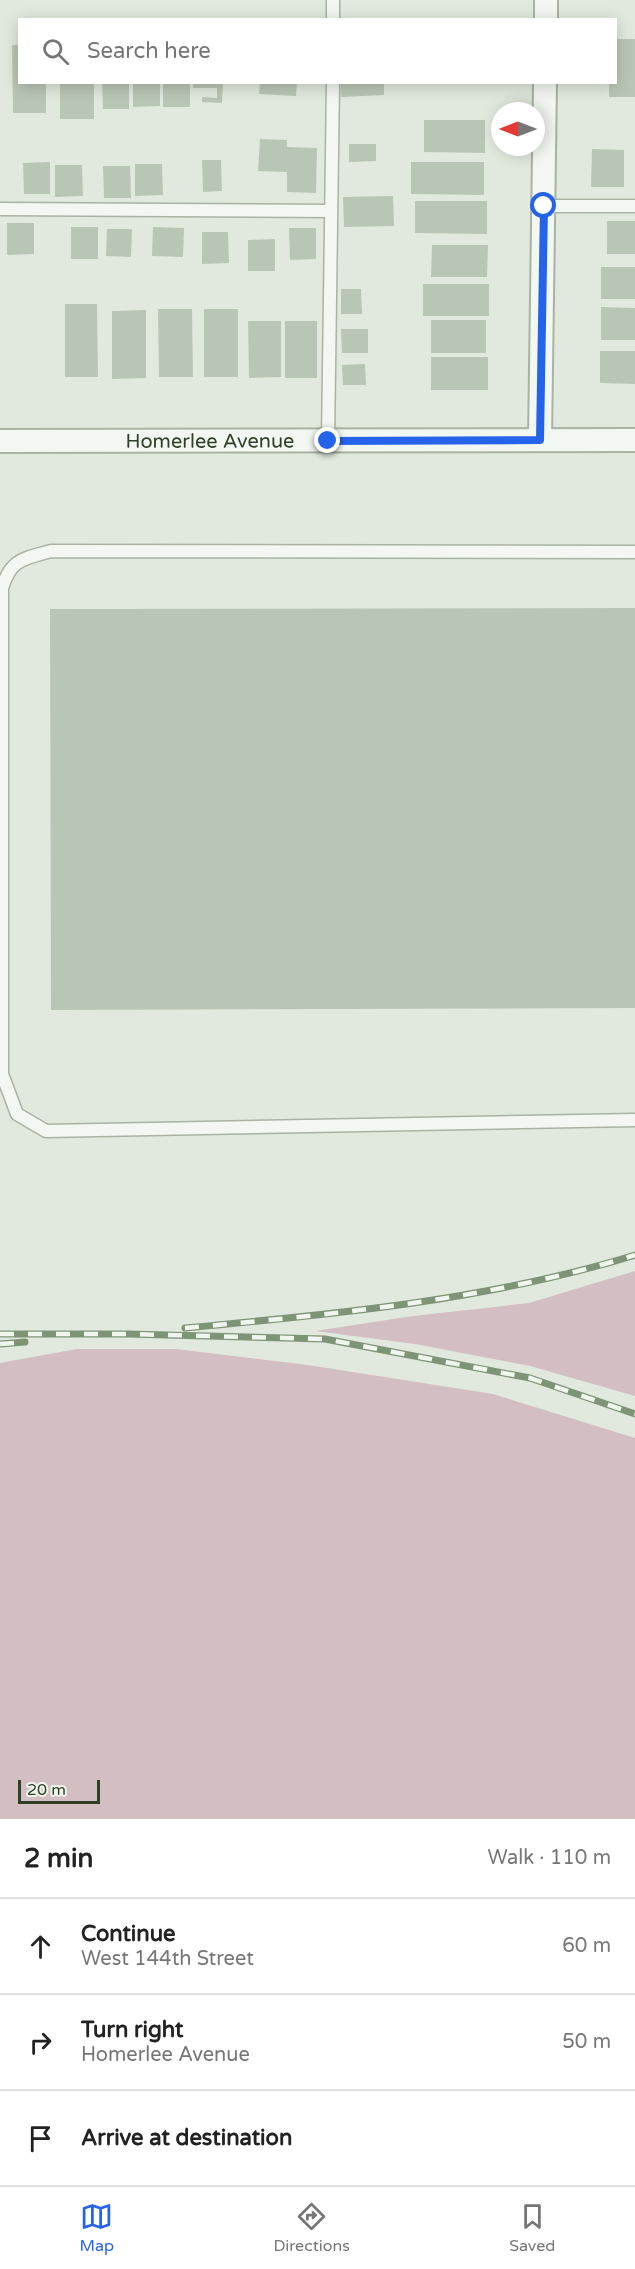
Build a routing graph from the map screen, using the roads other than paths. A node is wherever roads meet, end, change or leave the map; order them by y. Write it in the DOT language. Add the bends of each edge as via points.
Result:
graph roads {
  1 [pos="333,0"];
  2 [pos="546,0"];
  3 [pos="333,18"];
  4 [pos="546,18"];
  5 [pos="333,84"];
  6 [pos="545,84"];
  7 [pos="544,206"];
  8 [pos="635,206"];
  9 [pos="0,209"];
  10 [pos="331,211"];
  11 [pos="540,440"];
  12 [pos="635,440"];
  13 [pos="0,441"];
  14 [pos="328,441"];
  15 [pos="635,552"];
  16 [pos="635,1120"];
  1 -- 3 [label="lane"];
  2 -- 4 [label="street"];
  5 -- 10 [label="lane"];
  6 -- 7 [label="street"];
  7 -- 8 [label="lane"];
  7 -- 11 [label="street"];
  9 -- 10 [label="lane"];
  10 -- 14 [label="lane"];
  11 -- 12 [label="street, Homerlee Avenue"];
  11 -- 14 [label="street, Homerlee Avenue"];
  13 -- 14 [label="street, Homerlee Avenue"];
  15 -- 16 [label="lane" via="51,551 26,558 8,570 2,588 2,1074 17,1114 46,1131"];
}
